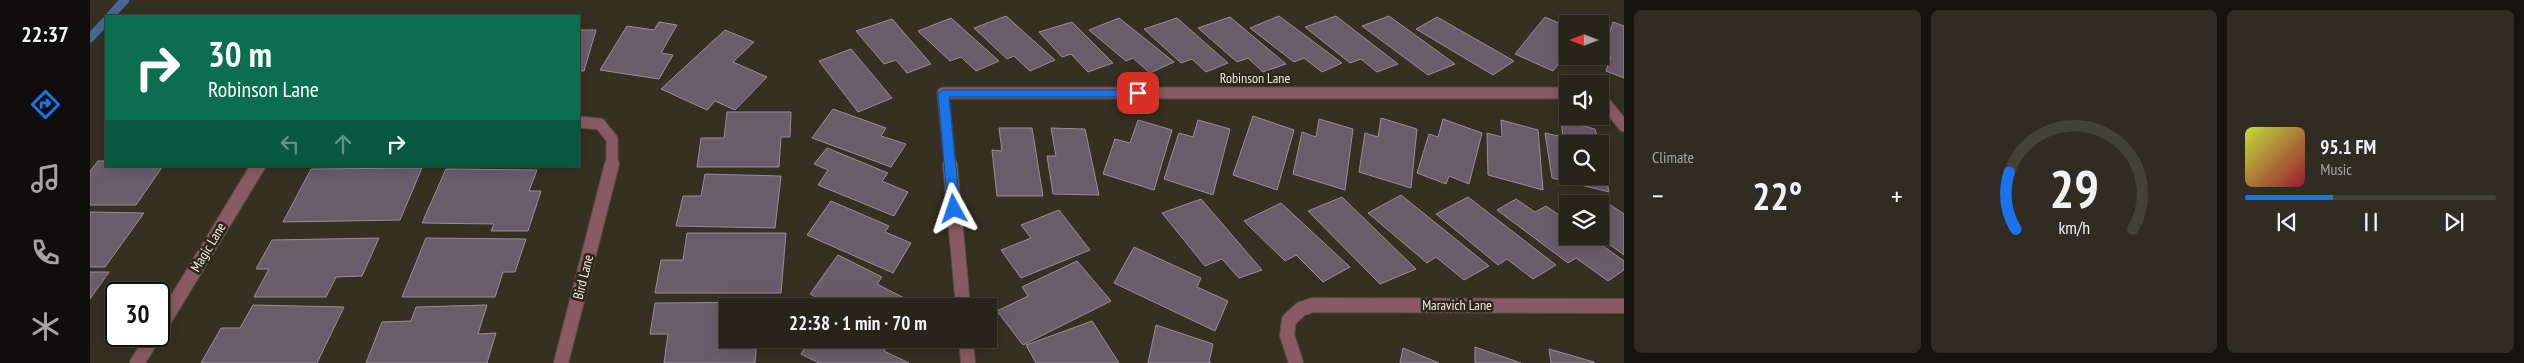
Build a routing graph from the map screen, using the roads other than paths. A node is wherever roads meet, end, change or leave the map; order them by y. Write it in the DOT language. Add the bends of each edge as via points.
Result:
graph roads {
  1 [pos="1559,93"];
  2 [pos="1609,108"];
  3 [pos="580,122"];
  4 [pos="1624,126"];
  5 [pos="257,167"];
  6 [pos="962,298"];
  7 [pos="1624,306"];
  8 [pos="170,311"];
  9 [pos="147,347"];
  10 [pos="967,348"];
  11 [pos="137,363"];
  12 [pos="561,363"];
  13 [pos="968,363"];
  14 [pos="1296,363"];
  1 -- 6 [label="street, Robinson Lane" via="943,93"];
  2 -- 4 [label="street"];
  3 -- 12 [label="street, Bird Lane" via="600,124 612,139 612,169"];
  5 -- 8 [label="street, Magic Lane"];
  7 -- 14 [label="street, Maravich Lane" via="1329,305 1301,308 1287,321 1286,331"];
  9 -- 11 [label="street"];
  10 -- 13 [label="street"];
}
